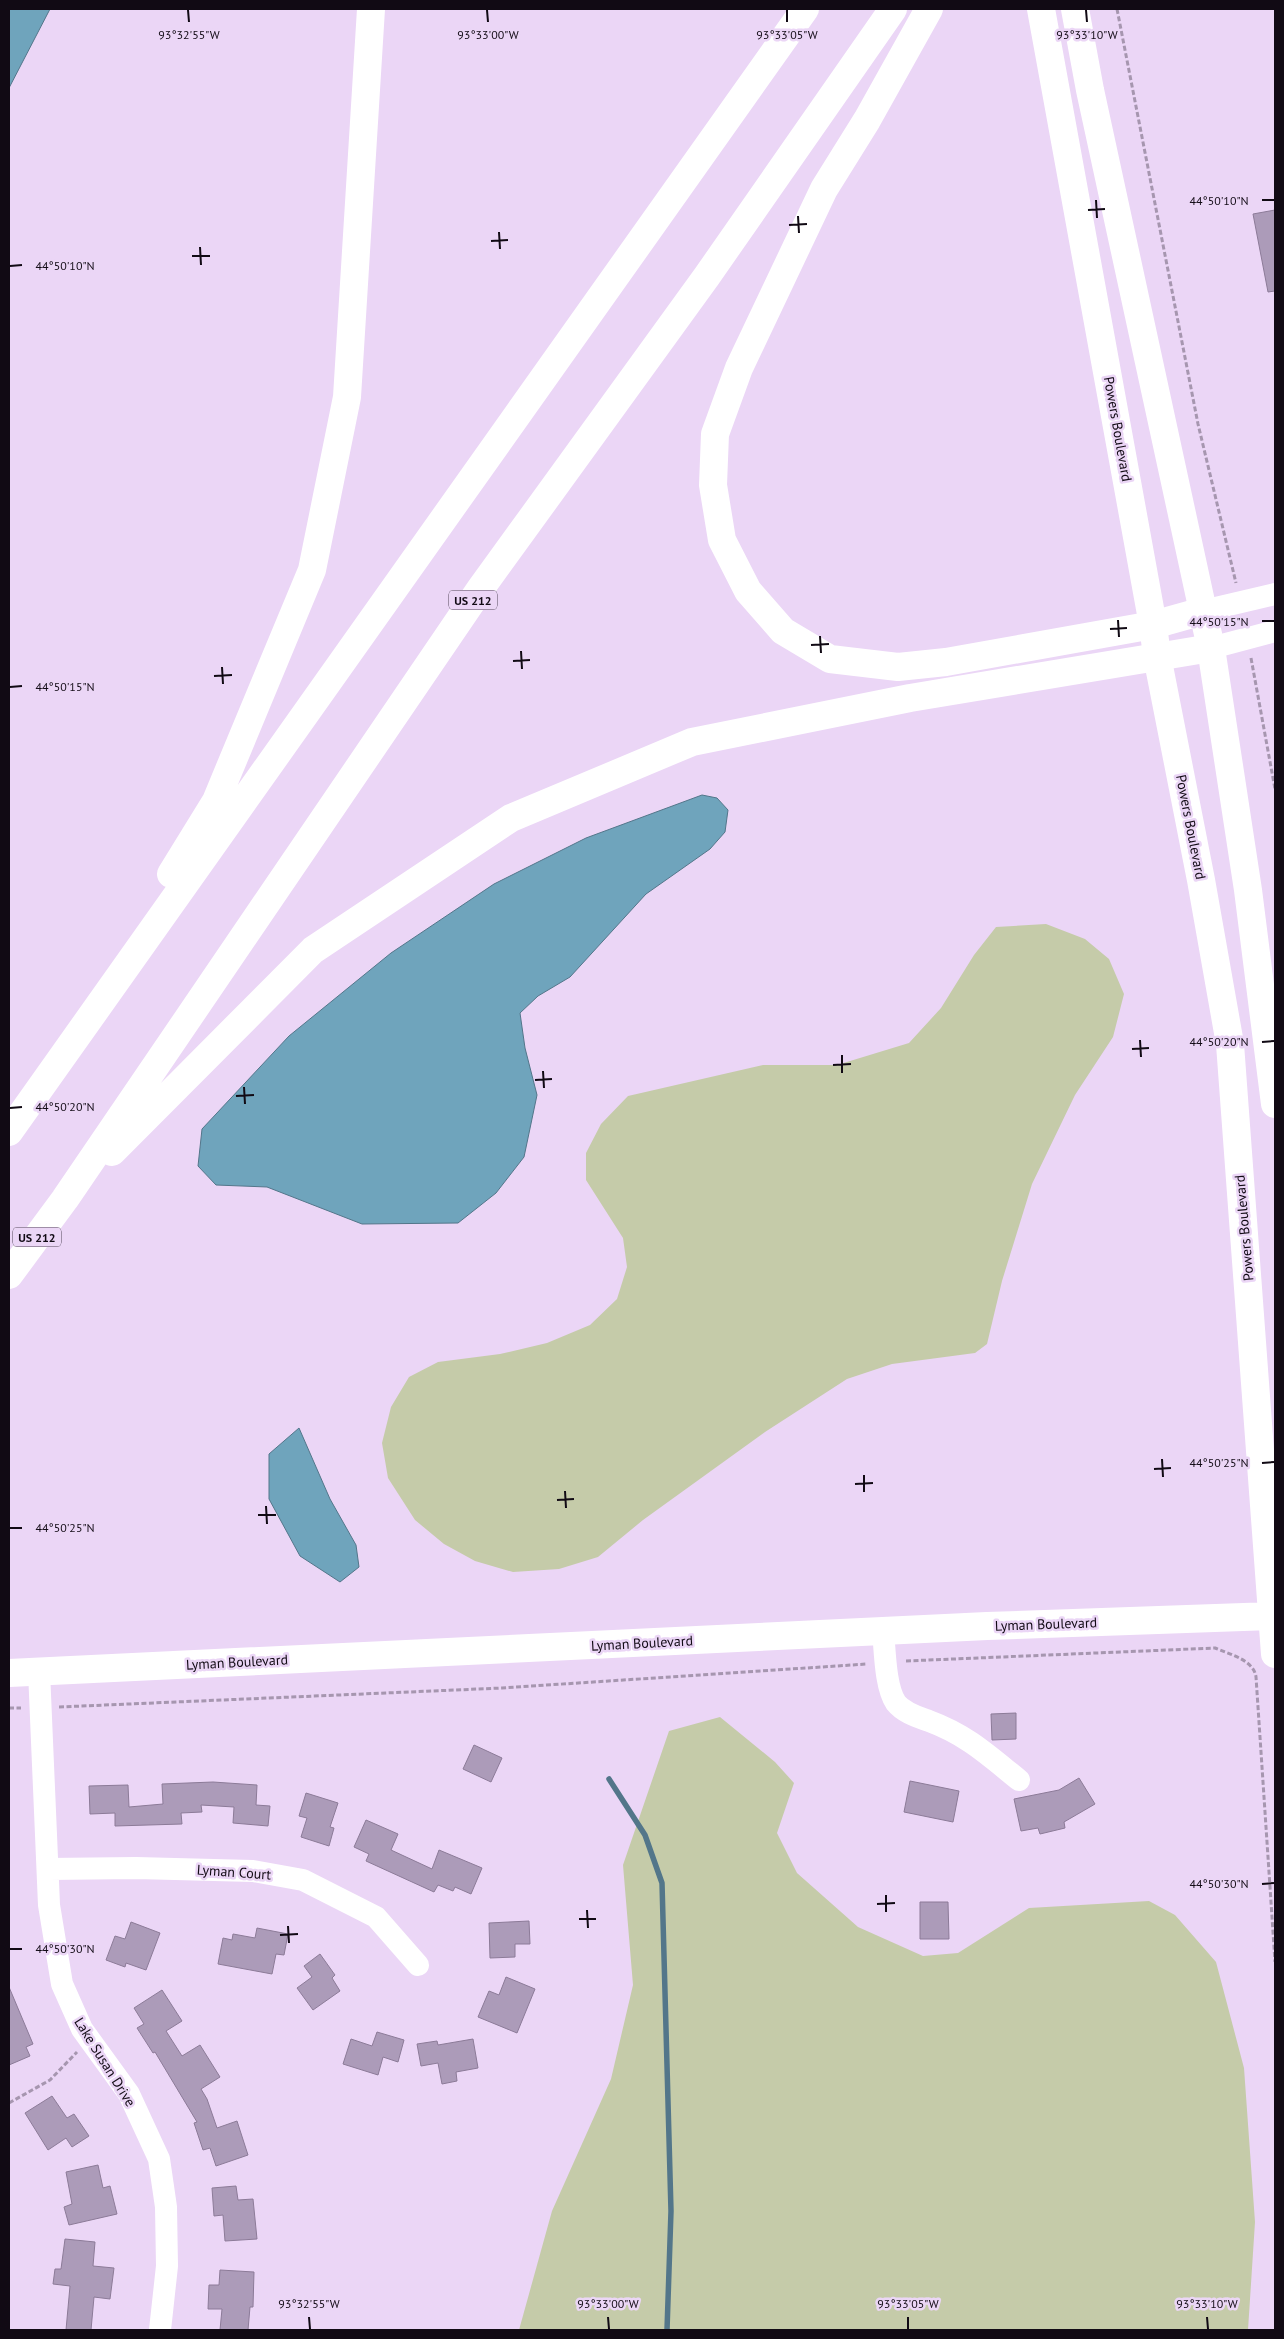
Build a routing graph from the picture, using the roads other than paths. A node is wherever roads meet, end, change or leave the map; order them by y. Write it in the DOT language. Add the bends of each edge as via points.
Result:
graph roads {
  1 [pos="371,9"];
  2 [pos="805,9"];
  3 [pos="893,9"];
  4 [pos="928,9"];
  5 [pos="1075,9"];
  6 [pos="1043,18"];
  7 [pos="1275,594"];
  8 [pos="1203,611"];
  9 [pos="1153,625"];
  10 [pos="1275,631"];
  11 [pos="1211,648"];
  12 [pos="1157,656"];
  13 [pos="1275,1104"];
  14 [pos="9,1130"];
  15 [pos="65,1199"];
  16 [pos="9,1275"];
  17 [pos="1274,1616"];
  18 [pos="883,1631"];
  19 [pos="1275,1654"];
  20 [pos="39,1671"];
  21 [pos="9,1672"];
  22 [pos="1019,1780"];
  23 [pos="48,1869"];
  24 [pos="418,1965"];
  25 [pos="160,2330"];
  1 -- 14 [label="main road" via="347,397 312,570 216,801"];
  2 -- 14 [label="main road"];
  3 -- 15 [label="main road, US 212" via="707,276 481,588"];
  4 -- 9 [label="main road" via="867,120 824,189 739,368 715,434 712,485 722,540 748,592 783,631 830,659 898,667 946,662"];
  5 -- 8 [label="main road"];
  6 -- 9 [label="main road, Powers Boulevard"];
  7 -- 8 [label="street"];
  8 -- 9 [label="main road"];
  8 -- 11 [label="main road"];
  9 -- 12 [label="main road, Powers Boulevard"];
  10 -- 11 [label="street"];
  11 -- 12 [label="main road"];
  11 -- 13 [label="main road" via="1248,890"];
  12 -- 15 [label="main road" via="910,698 692,742 511,818 313,950"];
  12 -- 17 [label="main road, Powers Boulevard" via="1230,1044"];
  15 -- 16 [label="main road, US 212"];
  17 -- 18 [label="main road, Lyman Boulevard"];
  17 -- 19 [label="main road, Powers Boulevard"];
  18 -- 20 [label="main road, Lyman Boulevard"];
  18 -- 22 [label="street" via="892,1695 903,1710 968,1739"];
  20 -- 21 [label="main road, Lyman Boulevard"];
  20 -- 23 [label="street, Lake Susan Drive"];
  23 -- 24 [label="street, Lyman Court" via="253,1871 304,1880 376,1917"];
  23 -- 25 [label="street, Lake Susan Drive" via="62,1984 82,2029 129,2094 159,2159 167,2227 167,2266"];
}
